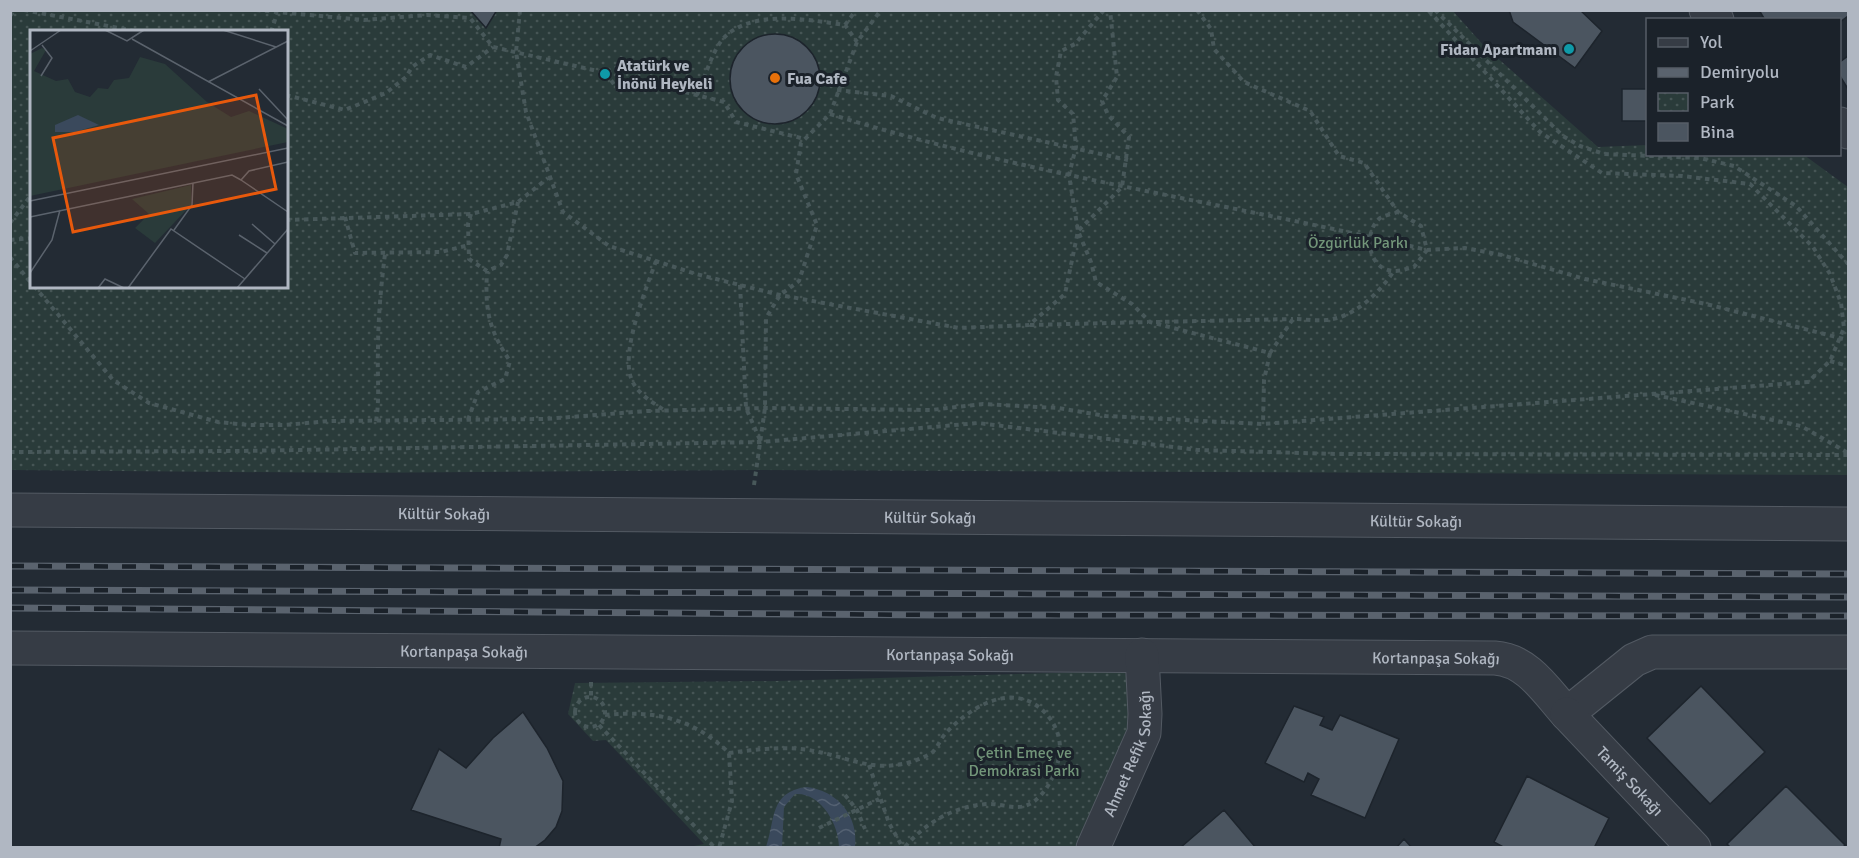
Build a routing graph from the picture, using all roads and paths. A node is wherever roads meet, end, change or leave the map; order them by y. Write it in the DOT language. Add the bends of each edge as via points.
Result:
graph roads {
  1 [pos="15,10"];
  2 [pos="24,10"];
  3 [pos="256,10"];
  4 [pos="520,10"];
  5 [pos="856,10"];
  6 [pos="881,10"];
  7 [pos="1104,10"];
  8 [pos="1110,10"];
  9 [pos="1197,10"];
  10 [pos="1428,10"];
  11 [pos="1435,10"];
  12 [pos="277,14"];
  13 [pos="10,16"];
  14 [pos="846,25"];
  15 [pos="129,30"];
  16 [pos="272,30"];
  17 [pos="857,42"];
  18 [pos="493,47"];
  19 [pos="516,52"];
  20 [pos="606,74"];
  21 [pos="638,80"];
  22 [pos="837,90"];
  23 [pos="697,94"];
  24 [pos="288,96"];
  25 [pos="830,114"];
  26 [pos="805,139"];
  27 [pos="1076,147"];
  28 [pos="1646,156"];
  29 [pos="1652,156"];
  30 [pos="1128,160"];
  31 [pos="1069,175"];
  32 [pos="548,178"];
  33 [pos="1122,188"];
  34 [pos="30,197"];
  35 [pos="518,202"];
  36 [pos="1398,212"];
  37 [pos="471,214"];
  38 [pos="345,217"];
  39 [pos="288,220"];
  40 [pos="10,223"];
  41 [pos="1078,231"];
  42 [pos="1370,236"];
  43 [pos="30,238"];
  44 [pos="10,240"];
  45 [pos="470,245"];
  46 [pos="1427,250"];
  47 [pos="385,254"];
  48 [pos="10,257"];
  49 [pos="656,261"];
  50 [pos="1848,264"];
  51 [pos="487,271"];
  52 [pos="1394,271"];
  53 [pos="30,281"];
  54 [pos="740,285"];
  55 [pos="36,288"];
  56 [pos="780,295"];
  57 [pos="1293,319"];
  58 [pos="1150,322"];
  59 [pos="1029,325"];
  60 [pos="1840,337"];
  61 [pos="1848,340"];
  62 [pos="1270,353"];
  63 [pos="1830,361"];
  64 [pos="1848,366"];
  65 [pos="1649,393"];
  66 [pos="746,408"];
  67 [pos="765,408"];
  68 [pos="665,411"];
  69 [pos="468,420"];
  70 [pos="376,421"];
  71 [pos="1263,424"];
  72 [pos="761,442"];
  73 [pos="10,452"];
  74 [pos="1848,454"];
  75 [pos="10,510"];
  76 [pos="749,516"];
  77 [pos="1848,524"];
  78 [pos="10,648"];
  79 [pos="1848,652"];
  80 [pos="1142,655"];
  81 [pos="1567,714"];
  82 [pos="605,715"];
  83 [pos="599,725"];
  84 [pos="729,753"];
  85 [pos="869,765"];
  86 [pos="845,795"];
  87 [pos="879,799"];
  88 [pos="857,810"];
  89 [pos="819,828"];
  90 [pos="865,829"];
  91 [pos="715,848"];
  92 [pos="720,848"];
  93 [pos="904,848"];
  94 [pos="1093,848"];
  95 [pos="1694,848"];
  1 -- 13 [label="path"];
  2 -- 15 [label="path"];
  3 -- 12 [label="path"];
  4 -- 19 [label="path"];
  5 -- 14 [label="path"];
  6 -- 17 [label="path"];
  7 -- 27 [label="path" via="1075,44 1061,51 1056,77 1058,100 1073,114"];
  8 -- 30 [label="path" via="1117,77 1102,101 1108,115 1129,137"];
  9 -- 36 [label="path" via="1211,29 1214,49 1244,82 1310,111 1339,156 1364,163"];
  10 -- 60 [label="path" via="1540,132 1602,173 1750,184 1813,247 1830,274 1842,303 1844,328"];
  11 -- 28 [label="path" via="1563,136 1604,154"];
  12 -- 16 [label="path"];
  12 -- 18 [label="path" via="364,20 427,15 470,18"];
  14 -- 17 [label="path"];
  14 -- 23 [label="path" via="787,17 735,27 721,41"];
  17 -- 22 [label="path"];
  18 -- 19 [label="path"];
  18 -- 24 [label="path" via="466,67 430,55 412,66 406,77 386,93 345,110"];
  19 -- 20 [label="path"];
  19 -- 32 [label="path" via="525,112"];
  20 -- 21 [label="path" via="618,90"];
  20 -- 21 [label="path" via="625,63"];
  21 -- 23 [label="path"];
  22 -- 25 [label="path"];
  22 -- 27 [label="path" via="891,96 937,118"];
  23 -- 26 [label="path" via="724,102 736,122"];
  25 -- 26 [label="path"];
  25 -- 31 [label="path" via="891,133"];
  26 -- 56 [label="path" via="796,174 817,225 799,281"];
  27 -- 30 [label="path"];
  27 -- 31 [label="path"];
  29 -- 50 [label="path" via="1701,158 1734,166 1796,206"];
  30 -- 33 [label="path"];
  31 -- 33 [label="path"];
  31 -- 41 [label="path"];
  32 -- 35 [label="path"];
  32 -- 49 [label="path" via="563,212 609,246"];
  33 -- 41 [label="path"];
  33 -- 42 [label="path"];
  34 -- 40 [label="path"];
  35 -- 37 [label="path"];
  35 -- 51 [label="path" via="507,255 501,265"];
  36 -- 42 [label="path" via="1381,217"];
  36 -- 46 [label="path" via="1421,226"];
  37 -- 38 [label="path"];
  37 -- 45 [label="path"];
  38 -- 39 [label="path"];
  38 -- 47 [label="path" via="355,253"];
  41 -- 58 [label="path" via="1096,282 1132,304"];
  41 -- 59 [label="path" via="1065,294"];
  42 -- 46 [label="path"];
  42 -- 52 [label="path" via="1369,248 1378,264"];
  43 -- 44 [label="path"];
  45 -- 47 [label="path" via="441,252"];
  45 -- 51 [label="path" via="469,259"];
  46 -- 52 [label="path" via="1414,267"];
  46 -- 60 [label="path" via="1465,248 1502,255 1586,279"];
  47 -- 70 [label="path"];
  48 -- 53 [label="path"];
  49 -- 54 [label="path"];
  49 -- 68 [label="path" via="630,338 630,378 643,395"];
  51 -- 69 [label="path" via="486,306 495,339 510,361 505,379 478,392"];
  52 -- 57 [label="path" via="1359,308 1328,320"];
  54 -- 56 [label="path"];
  54 -- 66 [label="path"];
  55 -- 70 [label="path" via="113,380 149,403 218,422 248,425"];
  56 -- 59 [label="path" via="959,328"];
  56 -- 67 [label="path" via="766,318"];
  57 -- 58 [label="path"];
  57 -- 62 [label="path"];
  58 -- 59 [label="path"];
  58 -- 62 [label="path"];
  60 -- 61 [label="path"];
  60 -- 63 [label="path"];
  62 -- 71 [label="path" via="1264,380"];
  63 -- 64 [label="path"];
  63 -- 65 [label="path" via="1808,382"];
  65 -- 71 [label="path"];
  65 -- 74 [label="path" via="1801,426"];
  66 -- 67 [label="path"];
  66 -- 68 [label="path"];
  66 -- 72 [label="path"];
  67 -- 71 [label="path" via="931,410 983,404 1058,408 1106,416"];
  67 -- 72 [label="path"];
  68 -- 69 [label="path"];
  69 -- 70 [label="path"];
  72 -- 73 [label="path"];
  72 -- 74 [label="path" via="978,423 1198,450"];
  72 -- 76 [label="path"];
  75 -- 76 [label="street, Kültür Sokağı"];
  76 -- 77 [label="street, Kültür Sokağı"];
  78 -- 80 [label="street, Kortanpaşa Sokağı"];
  79 -- 81 [label="street" via="1652,652 1634,660"];
  80 -- 81 [label="street, Kortanpaşa Sokağı" via="1507,659 1525,669"];
  80 -- 94 [label="street, Ahmet Refik Sokağı" via="1144,733"];
  81 -- 95 [label="street, Tamiş Sokağı"];
  82 -- 83 [label="path"];
  82 -- 83 [label="path" via="605,706 599,699 591,696 576,704 574,711 580,724"];
  82 -- 84 [label="path" via="665,715 700,730"];
  83 -- 91 [label="path"];
  84 -- 85 [label="path" via="792,748"];
  84 -- 92 [label="path" via="732,801"];
  85 -- 87 [label="path"];
  85 -- 93 [label="path" via="893,766 932,753 960,719 997,699 1010,697 1036,705 1054,724 1059,736 1057,762 1039,797 1016,808 990,804 960,809 930,822"];
  86 -- 88 [label="path"];
  87 -- 88 [label="path"];
  87 -- 93 [label="path"];
  88 -- 89 [label="path"];
  88 -- 90 [label="path"];
}
